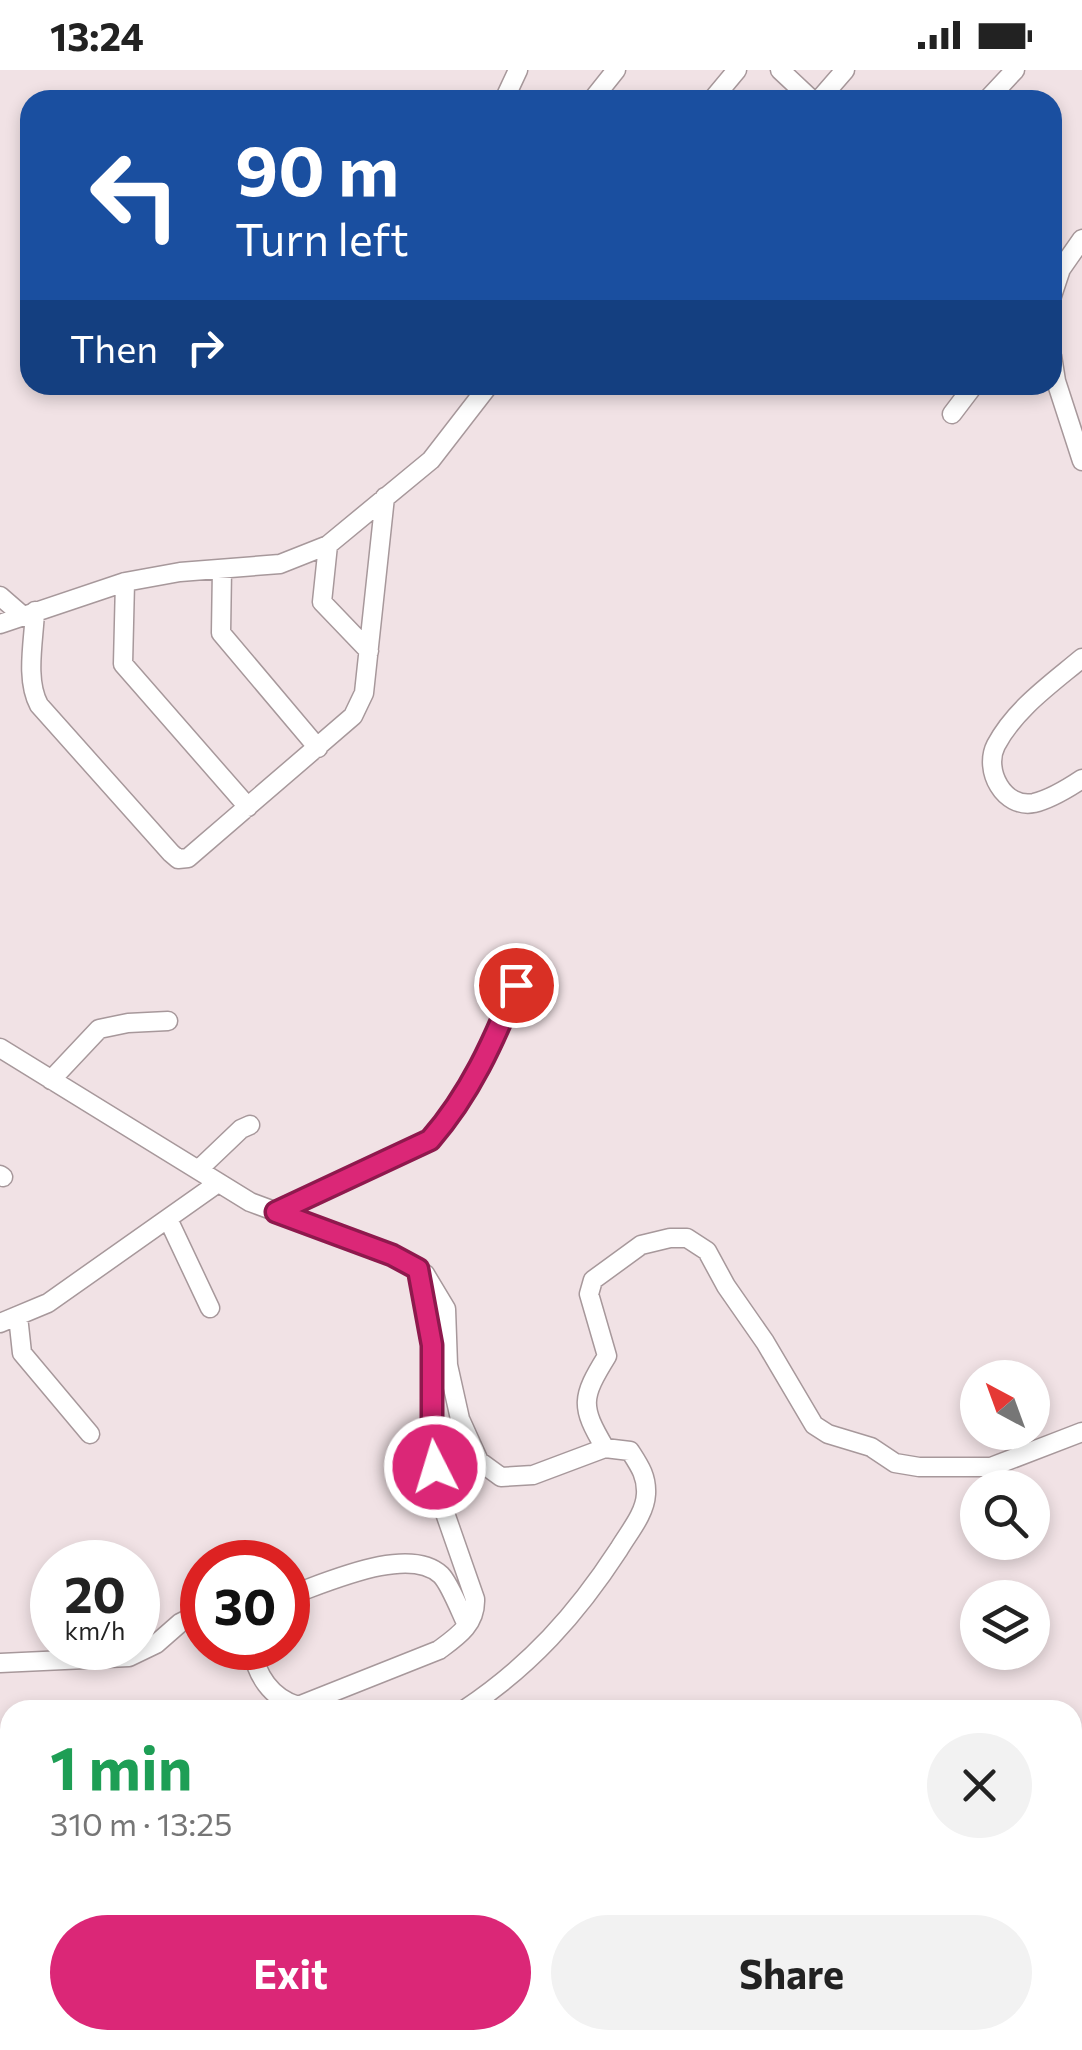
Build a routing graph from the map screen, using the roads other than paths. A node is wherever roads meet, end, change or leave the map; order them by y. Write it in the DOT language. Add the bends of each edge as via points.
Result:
graph roads {
  1 [pos="616,70"];
  2 [pos="736,70"];
  3 [pos="780,70"];
  4 [pos="845,70"];
  5 [pos="1015,70"];
  6 [pos="600,90"];
  7 [pos="720,90"];
  8 [pos="799,90"];
  9 [pos="818,90"];
  10 [pos="996,90"];
  11 [pos="1082,239"];
  12 [pos="1062,268"];
  13 [pos="481,395"];
  14 [pos="966,395"];
  15 [pos="1060,395"];
  16 [pos="952,414"];
  17 [pos="1082,462"];
  18 [pos="384,497"];
  19 [pos="328,545"];
  20 [pos="222,569"];
  21 [pos="125,582"];
  22 [pos="0,596"];
  23 [pos="30,614"];
  24 [pos="0,624"];
  25 [pos="369,651"];
  26 [pos="1082,658"];
  27 [pos="318,748"];
  28 [pos="1082,779"];
  29 [pos="248,807"];
  30 [pos="516,985"];
  31 [pos="168,1021"];
  32 [pos="0,1048"];
  33 [pos="51,1080"];
  34 [pos="250,1126"];
  35 [pos="198,1170"];
  36 [pos="218,1182"];
  37 [pos="276,1212"];
  38 [pos="168,1219"];
  39 [pos="418,1269"];
  40 [pos="210,1308"];
  41 [pos="9,1320"];
  42 [pos="1082,1432"];
  43 [pos="90,1434"];
  44 [pos="606,1448"];
  45 [pos="310,1589"];
  46 [pos="180,1622"];
  47 [pos="467,1625"];
  48 [pos="0,1663"];
  49 [pos="256,1670"];
  50 [pos="280,1700"];
  51 [pos="313,1700"];
  52 [pos="477,1700"];
  1 -- 6 [label="street"];
  2 -- 7 [label="street"];
  3 -- 8 [label="street"];
  4 -- 9 [label="street"];
  5 -- 10 [label="street"];
  11 -- 12 [label="street"];
  13 -- 18 [label="street" via="431,460"];
  14 -- 16 [label="street"];
  15 -- 17 [label="street"];
  18 -- 19 [label="street"];
  18 -- 25 [label="street"];
  19 -- 20 [label="street" via="280,564"];
  19 -- 25 [label="street" via="322,602"];
  20 -- 21 [label="street"];
  20 -- 27 [label="street" via="221,634"];
  21 -- 23 [label="street"];
  21 -- 29 [label="street" via="123,664"];
  22 -- 23 [label="street"];
  23 -- 24 [label="street"];
  23 -- 29 [label="street" via="33,694 171,853 188,858"];
  25 -- 27 [label="street" via="359,706"];
  26 -- 28 [label="street" via="1011,720 992,750 1002,793 1023,804"];
  27 -- 29 [label="street"];
  30 -- 37 [label="street" via="487,1056 430,1140"];
  31 -- 33 [label="street" via="99,1030"];
  32 -- 33 [label="street"];
  33 -- 35 [label="street"];
  34 -- 35 [label="street"];
  35 -- 36 [label="street"];
  36 -- 37 [label="street"];
  36 -- 38 [label="street"];
  37 -- 39 [label="street"];
  38 -- 40 [label="street"];
  38 -- 41 [label="street" via="48,1303"];
  39 -- 44 [label="street" via="446,1309 448,1365 460,1419 479,1460 502,1477 533,1475"];
  39 -- 47 [label="street" via="432,1345 438,1493 475,1599"];
  41 -- 43 [label="street" via="22,1352"];
  42 -- 44 [label="street" via="991,1467 894,1463 828,1434 814,1425 707,1251 687,1238 670,1238 641,1245 593,1280 589,1294 607,1356 584,1406"];
  44 -- 52 [label="street" via="630,1451 644,1473 646,1497 638,1519 590,1594 545,1647"];
  45 -- 47 [label="street" via="389,1563 421,1566 441,1575"];
  46 -- 48 [label="street" via="129,1657"];
  47 -- 51 [label="street" via="439,1650"];
  49 -- 50 [label="street"];
}
